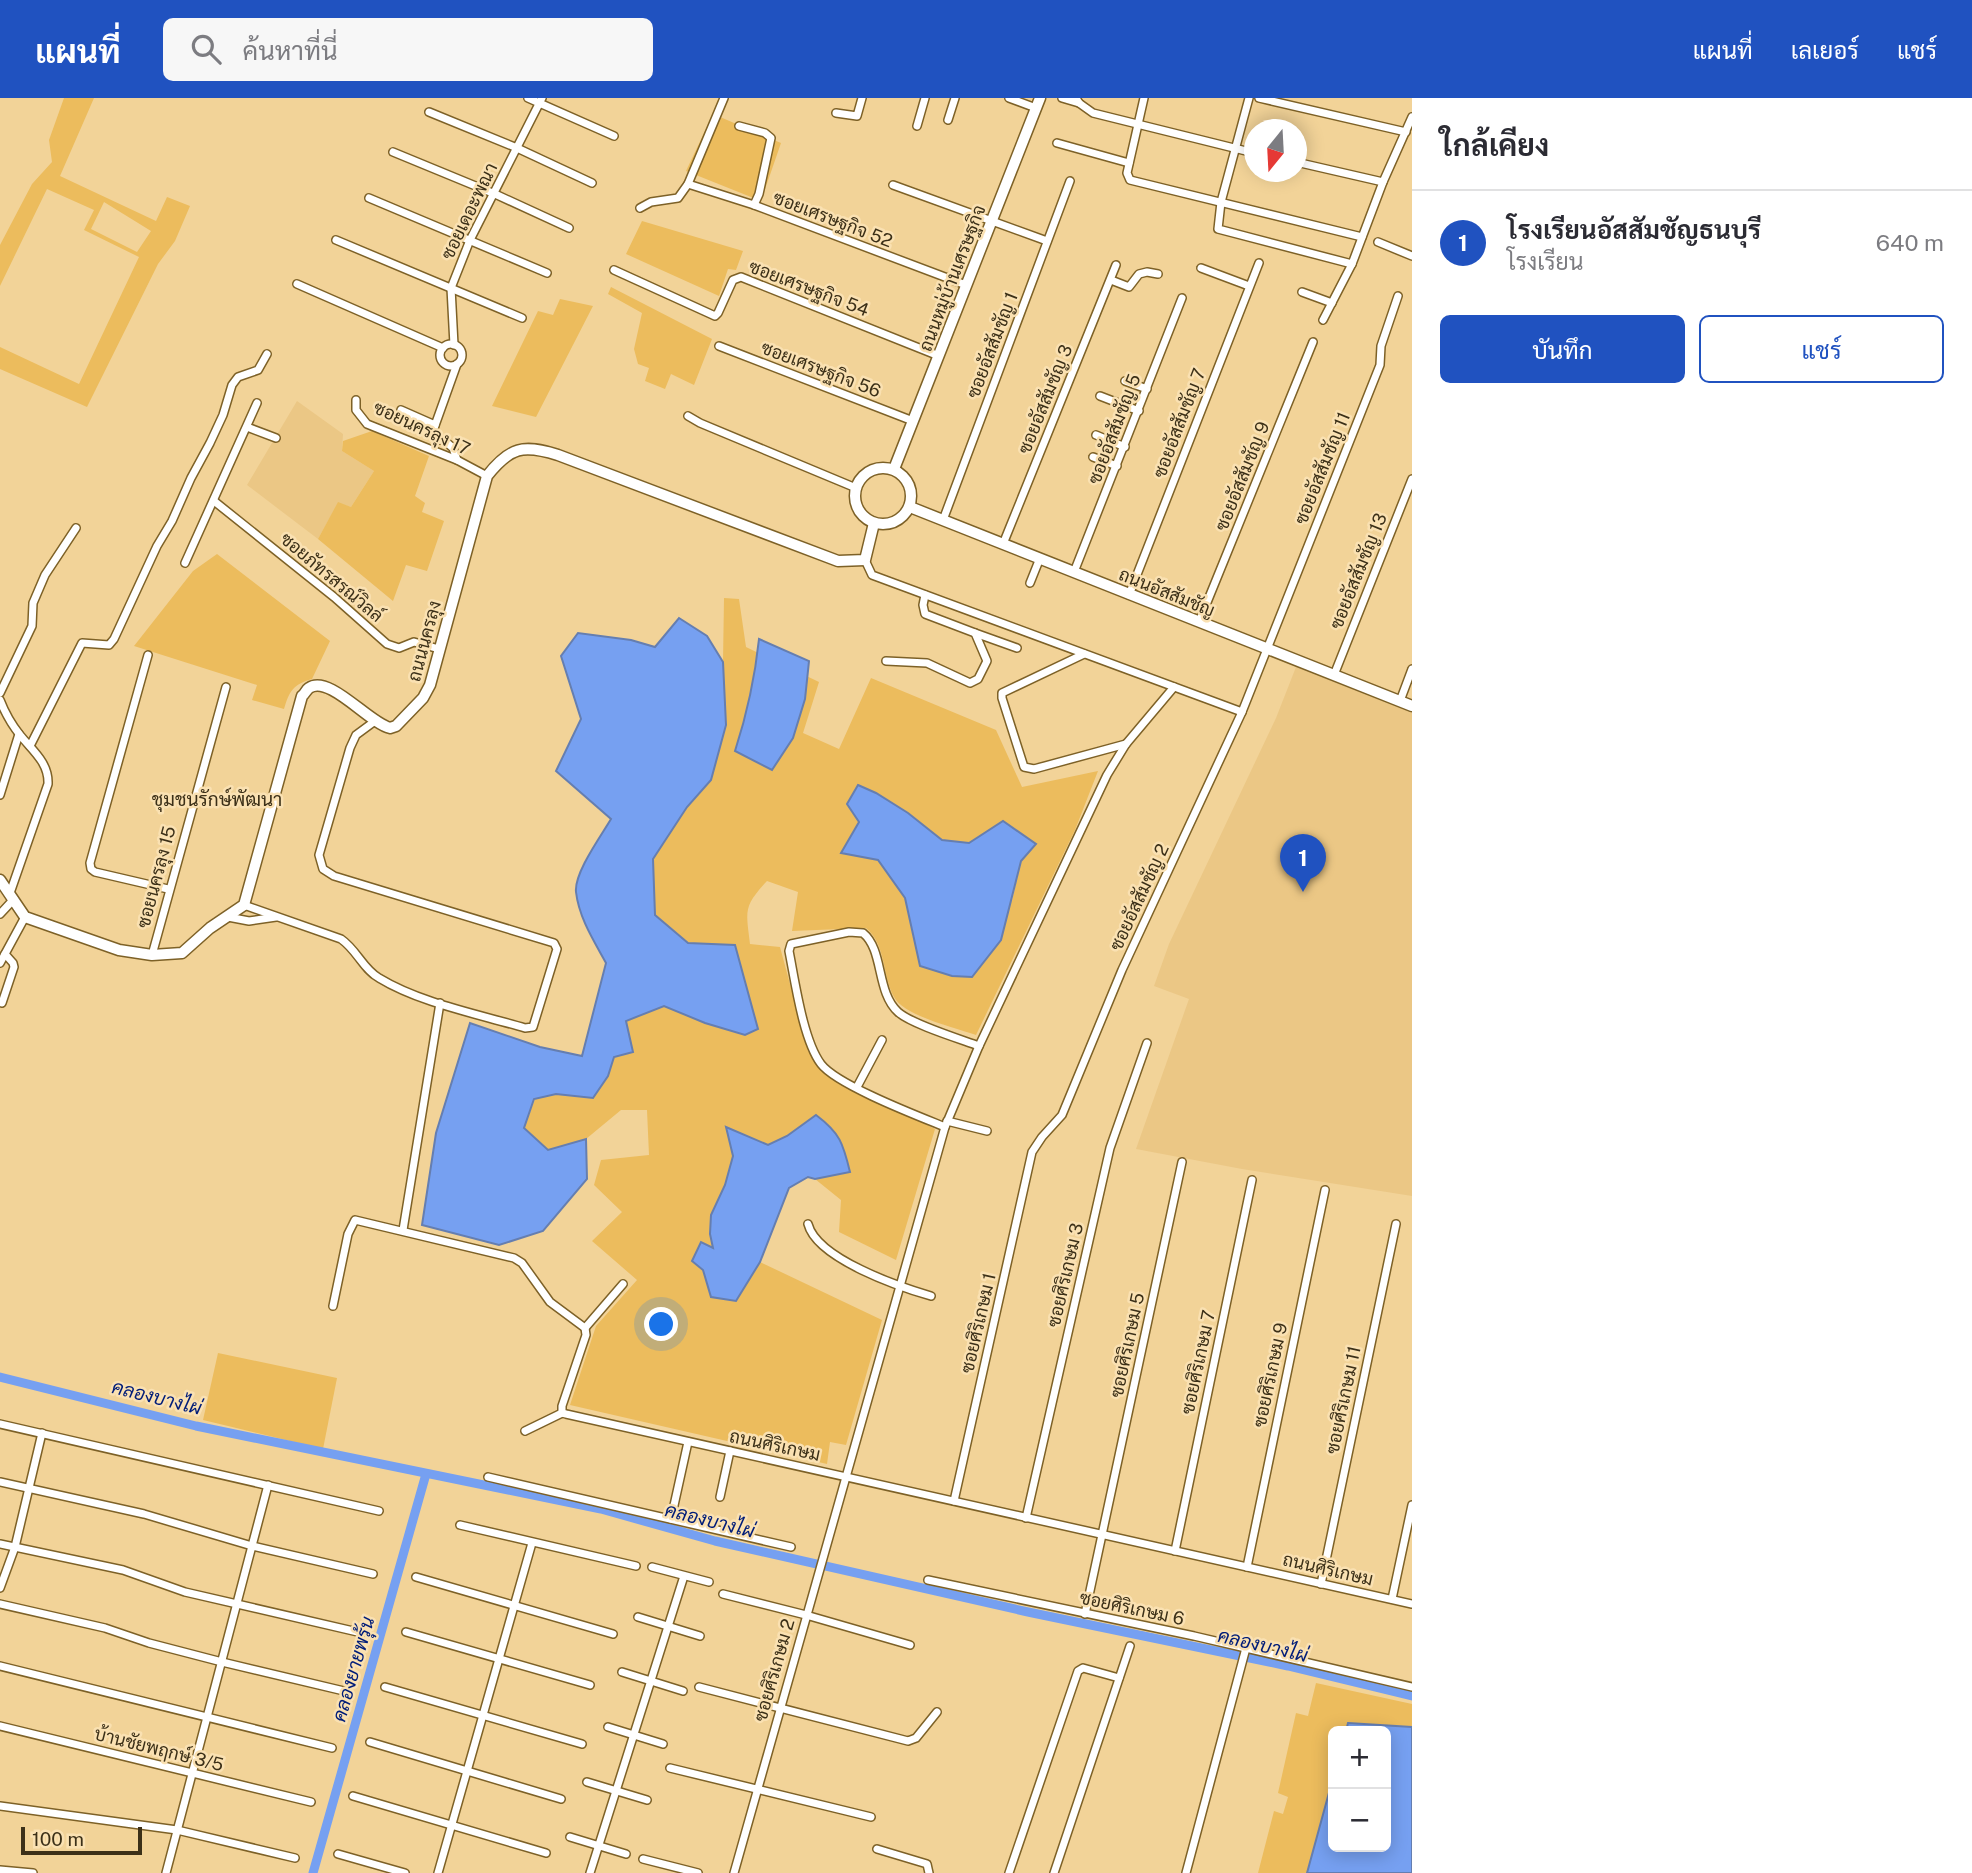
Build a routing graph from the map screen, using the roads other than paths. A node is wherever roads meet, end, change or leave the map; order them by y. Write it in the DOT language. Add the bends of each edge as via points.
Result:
graph roads {
  1 [pos="528,98"];
  2 [pos="724,98"];
  3 [pos="862,98"];
  4 [pos="925,98"];
  5 [pos="956,98"];
  6 [pos="1010,98"];
  7 [pos="1062,98"];
  8 [pos="1144,98"];
  9 [pos="1249,98"];
  10 [pos="1259,98"];
  11 [pos="541,100"];
  12 [pos="1078,100"];
  13 [pos="1038,103"];
  14 [pos="429,112"];
  15 [pos="836,113"];
  16 [pos="1412,117"];
  17 [pos="948,120"];
  18 [pos="1137,125"];
  19 [pos="739,126"];
  20 [pos="917,126"];
  21 [pos="1406,132"];
  22 [pos="614,136"];
  23 [pos="1057,143"];
  24 [pos="517,148"];
  25 [pos="1236,148"];
  26 [pos="1244,150"];
  27 [pos="393,152"];
  28 [pos="1129,163"];
  29 [pos="1307,164"];
  30 [pos="1070,181"];
  31 [pos="592,183"];
  32 [pos="1384,183"];
  33 [pos="688,184"];
  34 [pos="893,185"];
  35 [pos="495,194"];
  36 [pos="369,198"];
  37 [pos="1221,202"];
  38 [pos="754,205"];
  39 [pos="640,208"];
  40 [pos="991,220"];
  41 [pos="569,228"];
  42 [pos="1362,237"];
  43 [pos="336,240"];
  44 [pos="470,240"];
  45 [pos="1047,241"];
  46 [pos="1378,242"];
  47 [pos="1412,256"];
  48 [pos="1259,263"];
  49 [pos="1352,264"];
  50 [pos="1116,265"];
  51 [pos="1200,268"];
  52 [pos="614,270"];
  53 [pos="547,273"];
  54 [pos="1158,275"];
  55 [pos="1111,281"];
  56 [pos="297,284"];
  57 [pos="966,285"];
  58 [pos="1249,286"];
  59 [pos="451,288"];
  60 [pos="1302,292"];
  61 [pos="1398,296"];
  62 [pos="1182,298"];
  63 [pos="1332,303"];
  64 [pos="522,318"];
  65 [pos="1323,320"];
  66 [pos="1313,342"];
  67 [pos="454,345"];
  68 [pos="719,346"];
  69 [pos="443,348"];
  70 [pos="267,354"];
  71 [pos="939,356"];
  72 [pos="457,364"];
  73 [pos="1125,381"];
  74 [pos="1147,389"];
  75 [pos="1100,396"];
  76 [pos="356,400"];
  77 [pos="257,403"];
  78 [pos="401,410"];
  79 [pos="1139,411"];
  80 [pos="688,416"];
  81 [pos="913,421"];
  82 [pos="435,425"];
  83 [pos="247,427"];
  84 [pos="1096,435"];
  85 [pos="276,438"];
  86 [pos="1125,447"];
  87 [pos="1093,457"];
  88 [pos="457,460"];
  89 [pos="1117,466"];
  90 [pos="894,470"];
  91 [pos="487,476"];
  92 [pos="1412,479"];
  93 [pos="856,488"];
  94 [pos="214,501"];
  95 [pos="910,507"];
  96 [pos="943,520"];
  97 [pos="874,523"];
  98 [pos="76,528"];
  99 [pos="1003,544"];
  100 [pos="1040,558"];
  101 [pos="865,560"];
  102 [pos="185,563"];
  103 [pos="1074,572"];
  104 [pos="1030,583"];
  105 [pos="925,595"];
  106 [pos="1129,595"];
  107 [pos="1199,622"];
  108 [pos="975,633"];
  109 [pos="1017,648"];
  110 [pos="439,649"];
  111 [pos="1266,649"];
  112 [pos="1084,654"];
  113 [pos="148,655"];
  114 [pos="886,661"];
  115 [pos="1412,669"];
  116 [pos="1334,675"];
  117 [pos="226,687"];
  118 [pos="1174,687"];
  119 [pos="0,693"];
  120 [pos="0,700"];
  121 [pos="1400,701"];
  122 [pos="1412,706"];
  123 [pos="1242,712"];
  124 [pos="375,721"];
  125 [pos="19,734"];
  126 [pos="1126,744"];
  127 [pos="30,746"];
  128 [pos="0,795"];
  129 [pos="0,880"];
  130 [pos="168,889"];
  131 [pos="12,896"];
  132 [pos="244,905"];
  133 [pos="0,914"];
  134 [pos="228,916"];
  135 [pos="25,917"];
  136 [pos="276,917"];
  137 [pos="5,954"];
  138 [pos="152,955"];
  139 [pos="0,963"];
  140 [pos="2,1003"];
  141 [pos="440,1003"];
  142 [pos="882,1040"];
  143 [pos="1147,1042"];
  144 [pos="979,1046"];
  145 [pos="857,1087"];
  146 [pos="946,1124"];
  147 [pos="987,1131"];
  148 [pos="1032,1152"];
  149 [pos="1182,1162"];
  150 [pos="1252,1180"];
  151 [pos="1325,1190"];
  152 [pos="808,1224"];
  153 [pos="1396,1224"];
  154 [pos="403,1230"];
  155 [pos="623,1284"];
  156 [pos="899,1287"];
  157 [pos="931,1296"];
  158 [pos="333,1306"];
  159 [pos="585,1328"];
  160 [pos="562,1413"];
  161 [pos="0,1424"];
  162 [pos="525,1431"];
  163 [pos="42,1433"];
  164 [pos="688,1442"];
  165 [pos="730,1451"];
  166 [pos="846,1476"];
  167 [pos="488,1477"];
  168 [pos="0,1482"];
  169 [pos="268,1485"];
  170 [pos="29,1489"];
  171 [pos="720,1496"];
  172 [pos="954,1501"];
  173 [pos="1412,1505"];
  174 [pos="380,1511"];
  175 [pos="1026,1518"];
  176 [pos="671,1519"];
  177 [pos="460,1525"];
  178 [pos="1102,1535"];
  179 [pos="0,1544"];
  180 [pos="532,1544"];
  181 [pos="252,1546"];
  182 [pos="791,1547"];
  183 [pos="15,1548"];
  184 [pos="1175,1551"];
  185 [pos="636,1566"];
  186 [pos="652,1567"];
  187 [pos="1247,1567"];
  188 [pos="373,1574"];
  189 [pos="684,1576"];
  190 [pos="416,1577"];
  191 [pos="928,1580"];
  192 [pos="709,1582"];
  193 [pos="1321,1584"];
  194 [pos="0,1588"];
  195 [pos="723,1594"];
  196 [pos="1392,1599"];
  197 [pos="0,1604"];
  198 [pos="237,1604"];
  199 [pos="1412,1604"];
  200 [pos="514,1606"];
  201 [pos="1085,1614"];
  202 [pos="806,1615"];
  203 [pos="638,1617"];
  204 [pos="668,1626"];
  205 [pos="406,1632"];
  206 [pos="362,1633"];
  207 [pos="614,1634"];
  208 [pos="700,1636"];
  209 [pos="910,1645"];
  210 [pos="1130,1646"];
  211 [pos="1245,1651"];
  212 [pos="498,1659"];
  213 [pos="222,1662"];
  214 [pos="0,1666"];
  215 [pos="622,1672"];
  216 [pos="1119,1678"];
  217 [pos="651,1682"];
  218 [pos="590,1685"];
  219 [pos="385,1687"];
  220 [pos="699,1687"];
  221 [pos="1412,1687"];
  222 [pos="344,1691"];
  223 [pos="683,1691"];
  224 [pos="780,1708"];
  225 [pos="937,1712"];
  226 [pos="482,1715"];
  227 [pos="207,1718"];
  228 [pos="0,1726"];
  229 [pos="608,1727"];
  230 [pos="632,1735"];
  231 [pos="370,1742"];
  232 [pos="582,1744"];
  233 [pos="663,1744"];
  234 [pos="332,1748"];
  235 [pos="670,1768"];
  236 [pos="466,1771"];
  237 [pos="193,1773"];
  238 [pos="587,1782"];
  239 [pos="757,1789"];
  240 [pos="615,1790"];
  241 [pos="353,1796"];
  242 [pos="561,1799"];
  243 [pos="647,1800"];
  244 [pos="311,1802"];
  245 [pos="0,1806"];
  246 [pos="871,1817"];
  247 [pos="450,1826"];
  248 [pos="177,1830"];
  249 [pos="570,1837"];
  250 [pos="598,1845"];
  251 [pos="877,1849"];
  252 [pos="546,1853"];
  253 [pos="338,1854"];
  254 [pos="626,1854"];
  255 [pos="295,1858"];
  256 [pos="643,1859"];
  257 [pos="0,1870"];
  258 [pos="33,1873"];
  259 [pos="166,1873"];
  260 [pos="405,1873"];
  261 [pos="438,1873"];
  262 [pos="590,1873"];
  263 [pos="698,1873"];
  264 [pos="734,1873"];
  265 [pos="929,1873"];
  266 [pos="1009,1873"];
  267 [pos="1054,1873"];
  268 [pos="1186,1873"];
  1 -- 11 [label="street"];
  2 -- 33 [label="street"];
  3 -- 15 [label="street" via="857,116"];
  4 -- 20 [label="street"];
  5 -- 17 [label="street"];
  6 -- 13 [label="street"];
  7 -- 12 [label="street"];
  8 -- 18 [label="street"];
  9 -- 25 [label="street"];
  10 -- 21 [label="street"];
  11 -- 22 [label="street"];
  11 -- 24 [label="street, ซอยเดอะพณา"];
  12 -- 18 [label="street" via="1093,113"];
  13 -- 40 [label="street, ถนนหมู่บ้านเศรษฐกิจ"];
  14 -- 24 [label="street"];
  16 -- 21 [label="street"];
  18 -- 25 [label="street"];
  18 -- 28 [label="street"];
  19 -- 38 [label="street" via="771,138"];
  21 -- 32 [label="street"];
  23 -- 28 [label="street"];
  24 -- 31 [label="street"];
  24 -- 35 [label="street, ซอยเดอะพณา"];
  25 -- 26 [label="street"];
  25 -- 37 [label="street"];
  27 -- 35 [label="street"];
  28 -- 37 [label="street" via="1130,180"];
  29 -- 32 [label="street"];
  30 -- 45 [label="street, ซอยอัสสัมชัญ 1"];
  32 -- 42 [label="street"];
  33 -- 38 [label="street, ซอยเศรษฐกิจ 52"];
  33 -- 39 [label="street" via="677,198"];
  34 -- 40 [label="street"];
  35 -- 41 [label="street"];
  35 -- 44 [label="street, ซอยเดอะพณา"];
  36 -- 44 [label="street"];
  37 -- 42 [label="street"];
  37 -- 49 [label="street" via="1217,225 1222,232"];
  38 -- 57 [label="street, ซอยเศรษฐกิจ 52"];
  40 -- 45 [label="street"];
  40 -- 57 [label="street, ถนนหมู่บ้านเศรษฐกิจ"];
  42 -- 49 [label="street"];
  43 -- 59 [label="street"];
  44 -- 53 [label="street"];
  44 -- 59 [label="street, ซอยเดอะพณา"];
  45 -- 96 [label="street, ซอยอัสสัมชัญ 1"];
  46 -- 47 [label="street"];
  48 -- 58 [label="street, ซอยอัสสัมชัญ 7"];
  49 -- 63 [label="street"];
  50 -- 55 [label="street, ซอยอัสสัมชัญ 3"];
  51 -- 58 [label="street"];
  52 -- 71 [label="street, ซอยเศรษฐกิจ 54" via="715,316 733,280 741,277"];
  54 -- 55 [label="street" via="1139,274 1129,287"];
  55 -- 99 [label="street, ซอยอัสสัมชัญ 3"];
  56 -- 69 [label="street"];
  57 -- 71 [label="street, ถนนหมู่บ้านเศรษฐกิจ"];
  58 -- 106 [label="street, ซอยอัสสัมชัญ 7"];
  59 -- 64 [label="street"];
  59 -- 67 [label="street, ซอยเดอะพณา"];
  60 -- 63 [label="street"];
  61 -- 111 [label="street, ซอยอัสสัมชัญ 11" via="1381,346 1380,365"];
  62 -- 74 [label="street, ซอยอัสสัมชัญ 5"];
  63 -- 65 [label="street"];
  66 -- 107 [label="street, ซอยอัสสัมชัญ 9"];
  67 -- 69 [label="street"];
  67 -- 72 [label="street, ซอยเดอะพณา" via="461,354"];
  68 -- 81 [label="street, ซอยเศรษฐกิจ 56"];
  69 -- 72 [label="street" via="444,363"];
  70 -- 127 [label="street" via="258,370 238,377 232,385 210,443 114,639 109,645 82,643"];
  71 -- 81 [label="street, ถนนหมู่บ้านเศรษฐกิจ"];
  72 -- 82 [label="street, ซอยเดอะพณา"];
  73 -- 74 [label="street"];
  74 -- 79 [label="street, ซอยอัสสัมชัญ 5"];
  75 -- 79 [label="street"];
  76 -- 88 [label="street, ซอยนครลุง 17" via="356,410 367,424"];
  77 -- 83 [label="street"];
  78 -- 82 [label="street"];
  79 -- 86 [label="street, ซอยอัสสัมชัญ 5"];
  80 -- 93 [label="street"];
  81 -- 90 [label="street, ถนนหมู่บ้านเศรษฐกิจ"];
  82 -- 88 [label="street" via="433,431 453,448"];
  83 -- 85 [label="street"];
  83 -- 94 [label="street"];
  84 -- 86 [label="street"];
  86 -- 89 [label="street, ซอยอัสสัมชัญ 5"];
  87 -- 89 [label="street"];
  88 -- 91 [label="street, ซอยนครลุง 17"];
  89 -- 103 [label="street, ซอยอัสสัมชัญ 5"];
  90 -- 93 [label="street" via="872,470"];
  90 -- 95 [label="street" via="910,487"];
  91 -- 101 [label="street" via="511,452 536,449 828,559"];
  91 -- 110 [label="street, ถนนนครลุง"];
  92 -- 116 [label="street, ซอยอัสสัมชัญ 13"];
  93 -- 97 [label="street" via="857,508"];
  94 -- 102 [label="street"];
  94 -- 110 [label="street, ซอยภัทรสรณ์วิลล์" via="387,644 399,648 414,642"];
  95 -- 96 [label="street, ถนนอัสสัมชัญ"];
  95 -- 97 [label="street" via="893,523"];
  96 -- 99 [label="street, ถนนอัสสัมชัญ"];
  97 -- 101 [label="street"];
  98 -- 119 [label="street" via="45,575 33,603 32,626"];
  99 -- 100 [label="street, ถนนอัสสัมชัญ"];
  100 -- 103 [label="street, ถนนอัสสัมชัญ"];
  100 -- 104 [label="street"];
  101 -- 105 [label="street" via="872,575"];
  103 -- 106 [label="street, ถนนอัสสัมชัญ"];
  105 -- 108 [label="street" via="925,614"];
  105 -- 112 [label="street"];
  106 -- 107 [label="street, ถนนอัสสัมชัญ"];
  107 -- 111 [label="street, ถนนอัสสัมชัญ"];
  108 -- 109 [label="street"];
  108 -- 114 [label="street" via="987,661 975,682 927,663"];
  110 -- 124 [label="street, ถนนนครลุง" via="423,698 396,726"];
  111 -- 116 [label="street, ถนนอัสสัมชัญ"];
  111 -- 123 [label="street, ซอยอัสสัมชัญ 2"];
  112 -- 118 [label="street"];
  112 -- 126 [label="street" via="1002,693 1024,767 1034,769"];
  113 -- 130 [label="street" via="90,863 95,872"];
  115 -- 121 [label="street"];
  116 -- 121 [label="street, ถนนอัสสัมชัญ"];
  117 -- 130 [label="street, ซอยนครลุง 15"];
  118 -- 123 [label="street"];
  118 -- 126 [label="street, ซอยศิริเกษม 2"];
  120 -- 125 [label="street"];
  121 -- 122 [label="street, ถนนอัสสัมชัญ"];
  123 -- 148 [label="street, ซอยอัสสัมชัญ 2" via="1122,970 1062,1115"];
  124 -- 132 [label="street" via="329,686 309,688 302,696"];
  124 -- 141 [label="street" via="356,735 350,747 319,855 323,869 557,946 533,1027"];
  125 -- 127 [label="street"];
  125 -- 128 [label="street"];
  126 -- 144 [label="street, ซอยศิริเกษม 2" via="1107,775"];
  127 -- 131 [label="street" via="46,767 48,784"];
  129 -- 131 [label="street"];
  130 -- 138 [label="street, ซอยนครลุง 15"];
  131 -- 133 [label="street"];
  131 -- 135 [label="street"];
  132 -- 134 [label="street"];
  132 -- 136 [label="street"];
  134 -- 136 [label="street" via="249,921"];
  134 -- 138 [label="street" via="183,953"];
  135 -- 137 [label="street"];
  135 -- 138 [label="street" via="119,950"];
  136 -- 141 [label="street" via="341,939 376,977"];
  137 -- 139 [label="street"];
  137 -- 140 [label="street" via="14,967"];
  141 -- 154 [label="street"];
  142 -- 145 [label="street"];
  143 -- 175 [label="street, ซอยศิริเกษม 3" via="1110,1148"];
  144 -- 145 [label="street" via="896,1010 885,992 872,945 863,933 793,942 789,951 798,995 818,1059 831,1073"];
  144 -- 146 [label="street, ซอยศิริเกษม 2"];
  145 -- 146 [label="street"];
  146 -- 147 [label="street"];
  146 -- 156 [label="street, ซอยศิริเกษม 2"];
  148 -- 172 [label="street, ซอยศิริเกษม 1"];
  149 -- 178 [label="street, ซอยศิริเกษม 5"];
  150 -- 184 [label="street, ซอยศิริเกษม 7"];
  151 -- 187 [label="street, ซอยศิริเกษม 9"];
  152 -- 156 [label="street" via="825,1248"];
  153 -- 193 [label="street, ซอยศิริเกษม 11"];
  154 -- 158 [label="street" via="355,1220"];
  154 -- 159 [label="street" via="514,1258 550,1302"];
  155 -- 159 [label="street"];
  156 -- 157 [label="street"];
  156 -- 166 [label="street, ซอยศิริเกษม 2"];
  159 -- 160 [label="street"];
  160 -- 162 [label="street"];
  160 -- 164 [label="street, ถนนศิริเกษม"];
  161 -- 163 [label="street"];
  163 -- 169 [label="street"];
  163 -- 170 [label="street"];
  164 -- 165 [label="street, ถนนศิริเกษม"];
  164 -- 176 [label="street"];
  165 -- 166 [label="street, ถนนศิริเกษม"];
  165 -- 171 [label="street"];
  166 -- 172 [label="street, ถนนศิริเกษม"];
  166 -- 202 [label="street, ซอยศิริเกษม 2"];
  167 -- 176 [label="street"];
  168 -- 170 [label="street"];
  169 -- 174 [label="street"];
  169 -- 181 [label="street"];
  170 -- 181 [label="street" via="144,1514"];
  170 -- 183 [label="street"];
  172 -- 175 [label="street, ถนนศิริเกษม"];
  173 -- 196 [label="street"];
  175 -- 178 [label="street, ถนนศิริเกษม"];
  176 -- 182 [label="street"];
  177 -- 180 [label="street"];
  178 -- 184 [label="street, ถนนศิริเกษม"];
  178 -- 201 [label="street, ซอยศิริเกษม 5"];
  179 -- 183 [label="street"];
  180 -- 185 [label="street"];
  180 -- 200 [label="street"];
  181 -- 188 [label="street"];
  181 -- 198 [label="street"];
  183 -- 194 [label="street"];
  183 -- 198 [label="street" via="123,1570"];
  184 -- 187 [label="street, ถนนศิริเกษม"];
  186 -- 189 [label="street"];
  187 -- 193 [label="street, ถนนศิริเกษม"];
  189 -- 192 [label="street"];
  189 -- 204 [label="street"];
  190 -- 200 [label="street"];
  191 -- 201 [label="street, ซอยศิริเกษม 6"];
  193 -- 196 [label="street, ถนนศิริเกษม"];
  195 -- 202 [label="street"];
  196 -- 199 [label="street, ถนนศิริเกษม"];
  197 -- 213 [label="street"];
  198 -- 206 [label="street"];
  198 -- 213 [label="street"];
  200 -- 207 [label="street"];
  200 -- 212 [label="street"];
  201 -- 211 [label="street, ซอยศิริเกษม 6"];
  202 -- 209 [label="street"];
  202 -- 224 [label="street, ซอยศิริเกษม 2"];
  203 -- 204 [label="street"];
  204 -- 208 [label="street"];
  204 -- 217 [label="street"];
  205 -- 212 [label="street"];
  210 -- 216 [label="street"];
  211 -- 221 [label="street, ซอยศิริเกษม 6"];
  211 -- 268 [label="street"];
  212 -- 218 [label="street"];
  212 -- 226 [label="street"];
  213 -- 222 [label="street"];
  213 -- 227 [label="street"];
  214 -- 227 [label="street"];
  215 -- 217 [label="street"];
  216 -- 266 [label="street" via="1083,1668 1078,1671"];
  216 -- 267 [label="street"];
  217 -- 223 [label="street"];
  217 -- 230 [label="street"];
  219 -- 226 [label="street"];
  220 -- 224 [label="street"];
  224 -- 225 [label="street" via="908,1741 916,1738"];
  224 -- 239 [label="street, ซอยศิริเกษม 2"];
  226 -- 232 [label="street"];
  226 -- 236 [label="street"];
  227 -- 234 [label="street"];
  227 -- 237 [label="street"];
  228 -- 237 [label="street, บ้านชัยพฤกษ์ 3/5"];
  229 -- 230 [label="street"];
  230 -- 233 [label="street"];
  230 -- 240 [label="street"];
  231 -- 236 [label="street"];
  235 -- 239 [label="street"];
  236 -- 242 [label="street"];
  236 -- 247 [label="street"];
  237 -- 244 [label="street, บ้านชัยพฤกษ์ 3/5"];
  237 -- 248 [label="street"];
  238 -- 240 [label="street"];
  239 -- 246 [label="street"];
  239 -- 264 [label="street, ซอยศิริเกษม 2"];
  240 -- 243 [label="street"];
  240 -- 250 [label="street"];
  241 -- 247 [label="street"];
  245 -- 248 [label="street"];
  247 -- 252 [label="street"];
  247 -- 261 [label="street"];
  248 -- 255 [label="street"];
  248 -- 259 [label="street"];
  249 -- 250 [label="street"];
  250 -- 254 [label="street"];
  250 -- 262 [label="street"];
  251 -- 265 [label="street" via="927,1864"];
  253 -- 260 [label="street"];
  256 -- 263 [label="street"];
  257 -- 258 [label="street"];
}
